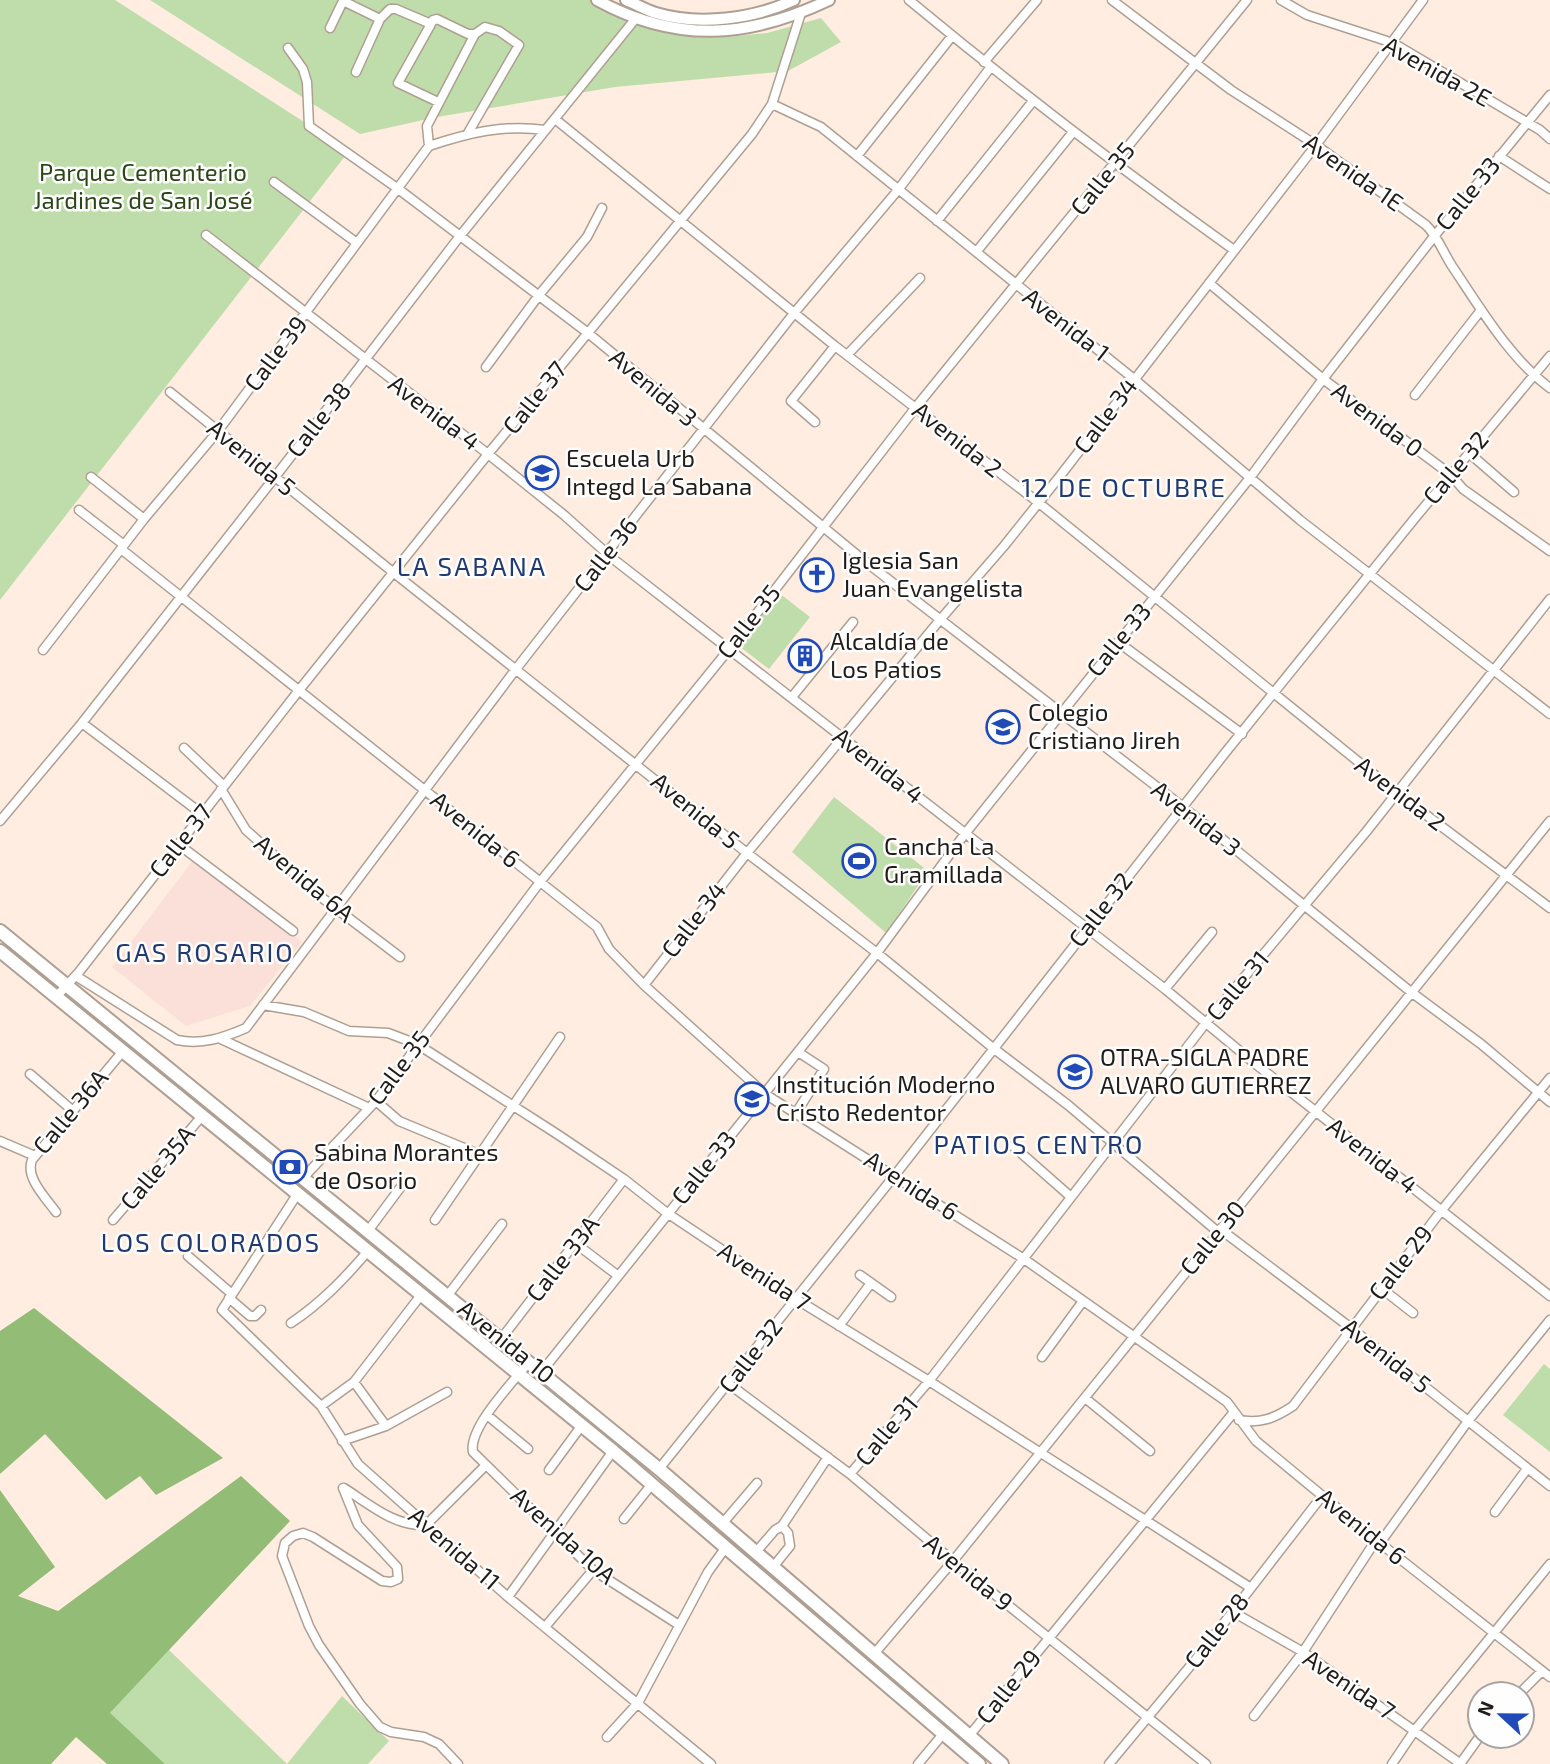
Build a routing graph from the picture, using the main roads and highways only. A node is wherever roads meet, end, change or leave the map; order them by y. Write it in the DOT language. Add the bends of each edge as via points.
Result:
graph roads {
  1 [pos="626,0"];
  2 [pos="794,0"];
  3 [pos="829,0"];
  4 [pos="601,1"];
  5 [pos="778,4"];
  6 [pos="0,931"];
  7 [pos="0,951"];
  8 [pos="979,1764"];
  9 [pos="1002,1764"];
  1 -- 5 [label="main road" via="656,13 701,19 749,14"];
  2 -- 5 [label="main road"];
  3 -- 4 [label="main road" via="754,28 703,31 636,18"];
  6 -- 9 [label="main road, Avenida 10" via="659,1469"];
  7 -- 8 [label="main road, Avenida 10" via="582,1425"];
}
